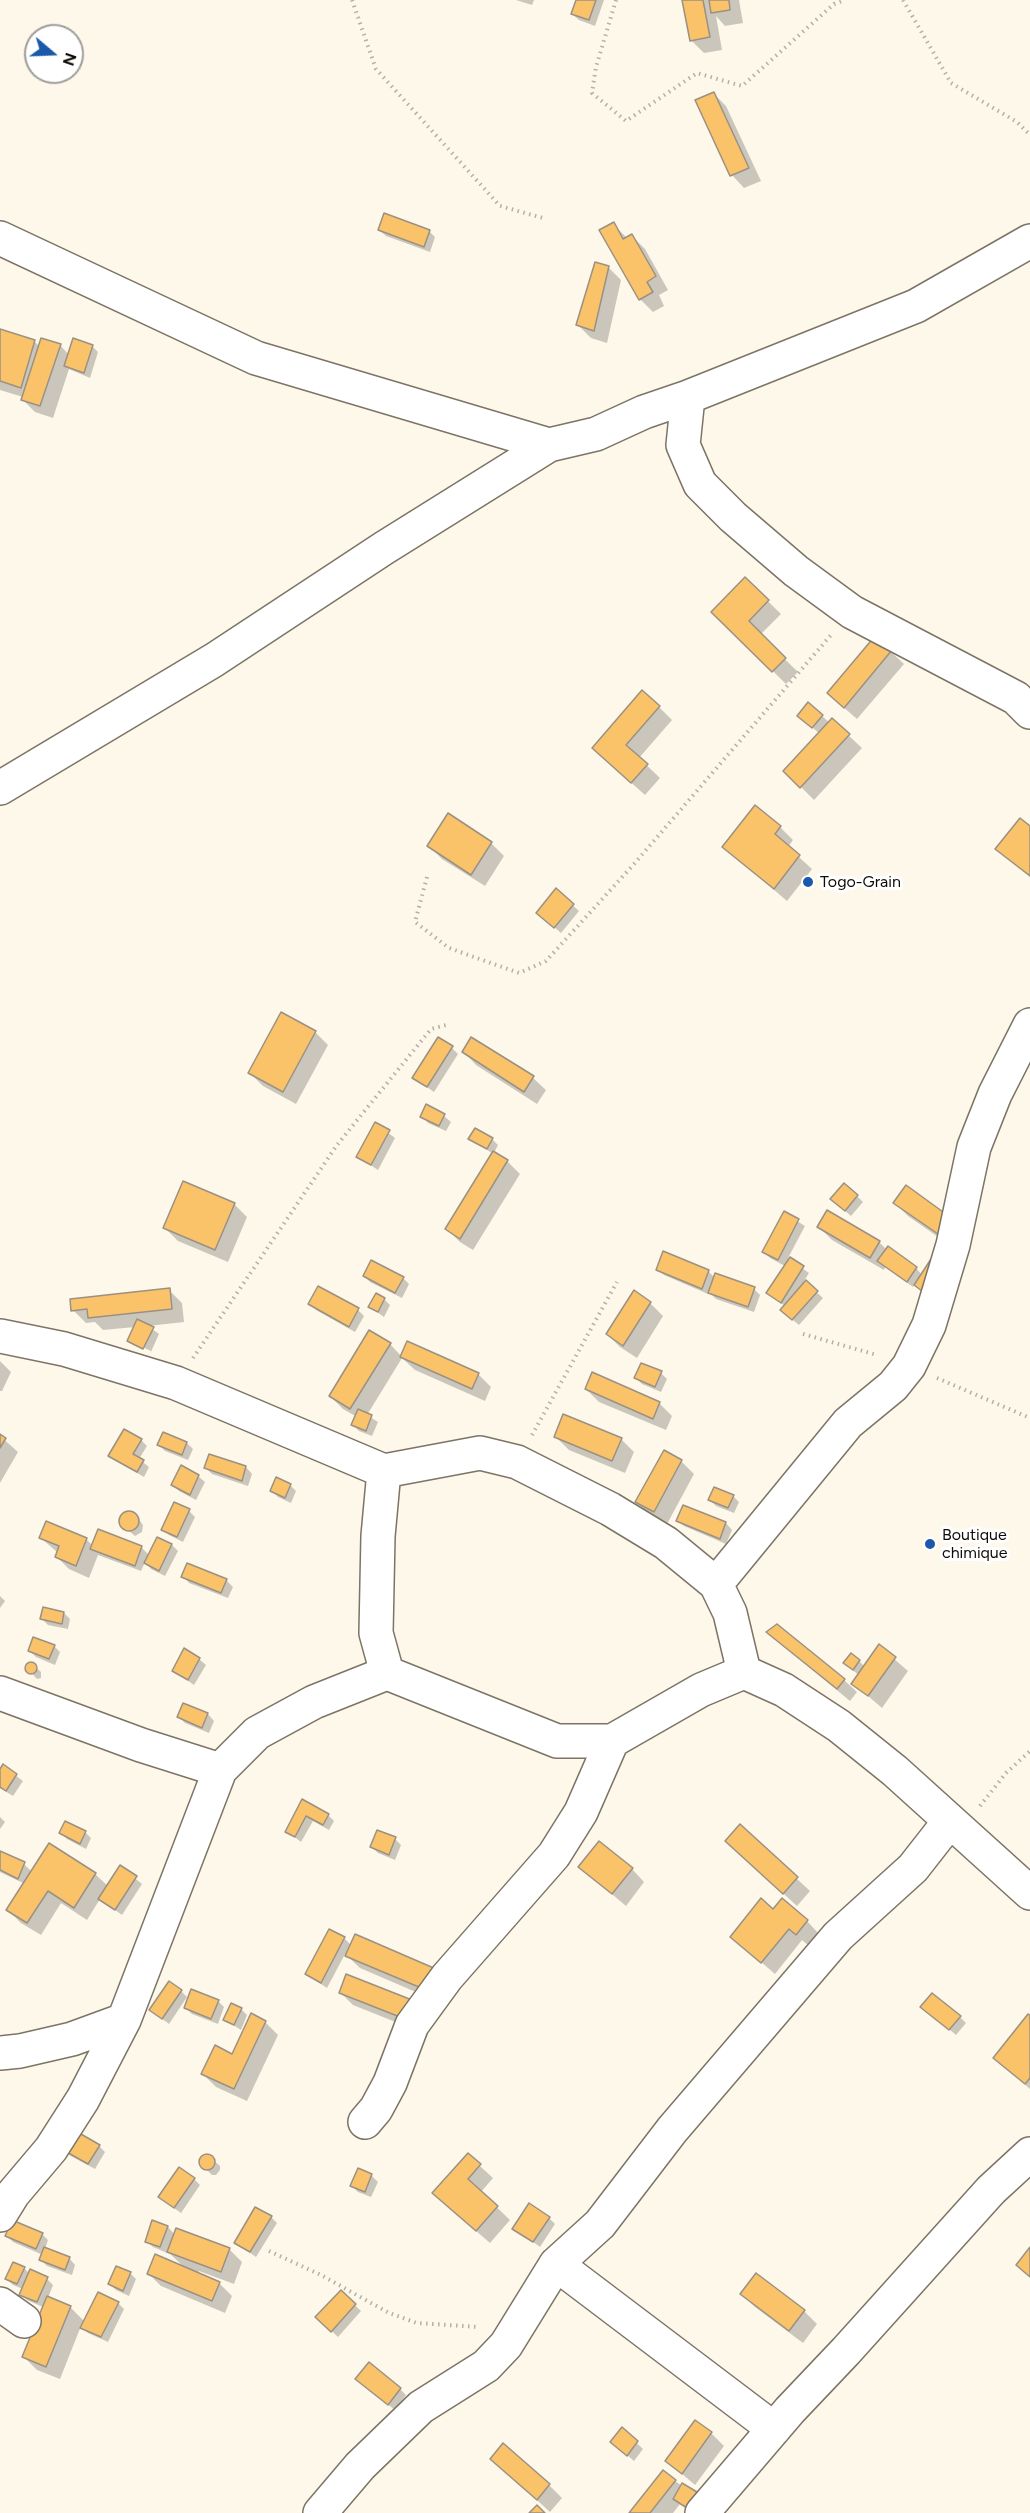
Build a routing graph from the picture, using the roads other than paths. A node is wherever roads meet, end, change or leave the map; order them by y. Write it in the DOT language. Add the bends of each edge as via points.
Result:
graph roads {
  1 [pos="0,238"];
  2 [pos="1030,241"];
  3 [pos="688,397"];
  4 [pos="549,445"];
  5 [pos="1030,712"];
  6 [pos="0,788"];
  7 [pos="1030,1025"];
  8 [pos="0,1336"];
  9 [pos="384,1471"];
  10 [pos="716,1584"];
  11 [pos="744,1672"];
  12 [pos="387,1673"];
  13 [pos="0,1694"];
  14 [pos="612,1741"];
  15 [pos="220,1770"];
  16 [pos="959,1829"];
  17 [pos="1030,1893"];
  18 [pos="124,2020"];
  19 [pos="0,2053"];
  20 [pos="365,2122"];
  21 [pos="1030,2154"];
  22 [pos="0,2215"];
  23 [pos="556,2264"];
  24 [pos="774,2429"];
  25 [pos="320,2513"];
  26 [pos="702,2513"];
  1 -- 4 [label="street" via="256,358"];
  2 -- 3 [label="street" via="916,306"];
  3 -- 4 [label="street" via="596,434"];
  3 -- 5 [label="street" via="683,445 700,484 733,517 852,612 1016,698"];
  4 -- 6 [label="street" via="214,660"];
  7 -- 10 [label="street" via="995,1094 974,1147 943,1280 929,1325 909,1366 892,1386 848,1423"];
  8 -- 9 [label="street" via="64,1349 176,1383"];
  9 -- 10 [label="street" via="480,1453 517,1462 610,1509 657,1538"];
  9 -- 12 [label="street" via="376,1633"];
  10 -- 11 [label="street" via="730,1613"];
  11 -- 14 [label="street" via="701,1690"];
  11 -- 16 [label="street" via="784,1690 839,1726"];
  12 -- 14 [label="street" via="557,1741"];
  12 -- 15 [label="street" via="314,1702 257,1733"];
  13 -- 15 [label="street"];
  14 -- 20 [label="street" via="581,1812 554,1855 447,1977 412,2025 390,2083"];
  15 -- 18 [label="street"];
  16 -- 17 [label="street"];
  16 -- 23 [label="street" via="838,1936 672,2130 600,2224"];
  18 -- 19 [label="street" via="72,2039"];
  18 -- 22 [label="street" via="77,2109"];
  21 -- 24 [label="street" via="991,2190"];
  23 -- 24 [label="street"];
  23 -- 25 [label="street" via="507,2345 486,2366 421,2407 360,2466"];
  24 -- 26 [label="street"];
}
